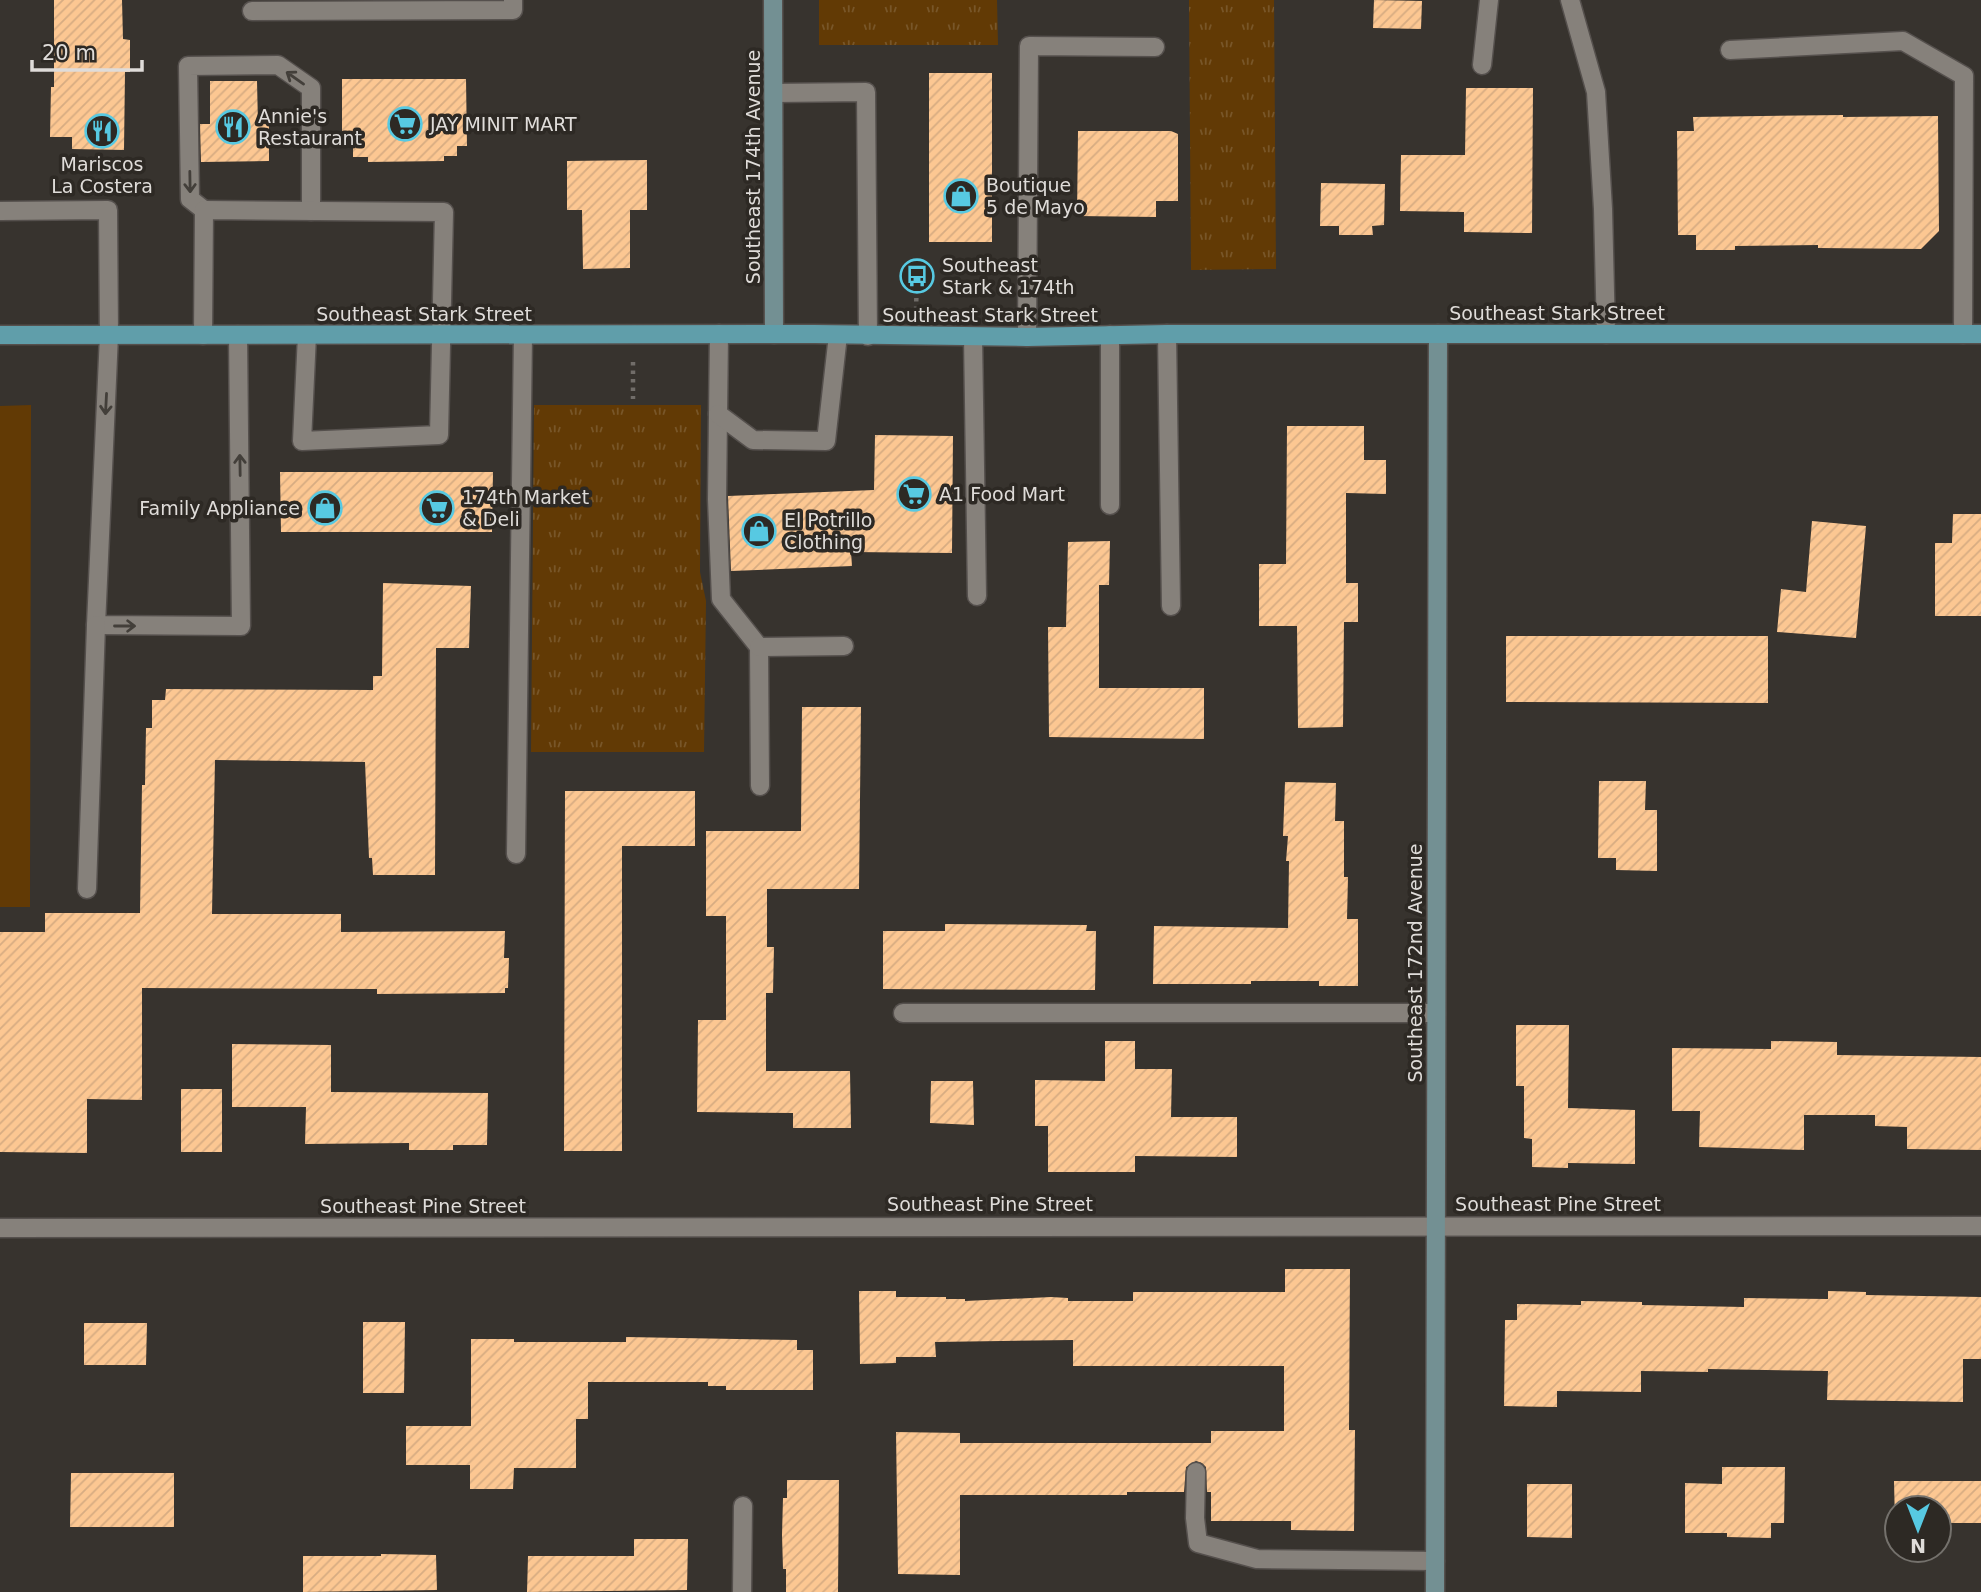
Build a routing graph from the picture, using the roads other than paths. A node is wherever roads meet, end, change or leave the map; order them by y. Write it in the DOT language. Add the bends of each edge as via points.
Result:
graph roads {
  1 [pos="513,0"];
  2 [pos="774,0"];
  3 [pos="1489,0"];
  4 [pos="1570,0"];
  5 [pos="253,11"];
  6 [pos="1155,47"];
  7 [pos="1730,50"];
  8 [pos="1482,65"];
  9 [pos="774,93"];
  10 [pos="204,210"];
  11 [pos="0,211"];
  12 [pos="311,211"];
  13 [pos="719,334"];
  14 [pos="774,334"];
  15 [pos="1167,334"];
  16 [pos="1438,334"];
  17 [pos="1606,334"];
  18 [pos="1972,334"];
  19 [pos="0,335"];
  20 [pos="109,335"];
  21 [pos="203,335"];
  22 [pos="238,335"];
  23 [pos="307,335"];
  24 [pos="442,335"];
  25 [pos="523,335"];
  26 [pos="838,335"];
  27 [pos="1110,335"];
  28 [pos="868,336"];
  29 [pos="973,337"];
  30 [pos="1027,337"];
  31 [pos="718,414"];
  32 [pos="1110,505"];
  33 [pos="977,596"];
  34 [pos="1171,606"];
  35 [pos="96,625"];
  36 [pos="844,646"];
  37 [pos="759,647"];
  38 [pos="760,786"];
  39 [pos="516,854"];
  40 [pos="87,889"];
  41 [pos="903,1013"];
  42 [pos="1436,1013"];
  43 [pos="1436,1225"];
  44 [pos="1981,1226"];
  45 [pos="0,1228"];
  46 [pos="1196,1472"];
  47 [pos="743,1506"];
  48 [pos="1435,1561"];
  49 [pos="742,1592"];
  50 [pos="1435,1592"];
  1 -- 5 [label="street" via="513,10"];
  2 -- 9 [label="street, Southeast 174th Avenue"];
  3 -- 8 [label="street"];
  4 -- 17 [label="street" via="1596,92"];
  6 -- 30 [label="street" via="1029,46"];
  7 -- 18 [label="street" via="1903,41 1964,76"];
  9 -- 14 [label="street, Southeast 174th Avenue"];
  9 -- 28 [label="street" via="866,92"];
  10 -- 12 [label="street"];
  12 -- 10 [label="street, one-way" via="311,89 278,65 188,66 190,199"];
  10 -- 21 [label="street"];
  11 -- 20 [label="street" via="108,210"];
  12 -- 24 [label="street" via="444,212"];
  13 -- 14 [label="main road, Southeast Stark Street"];
  13 -- 25 [label="main road, Southeast Stark Street"];
  13 -- 31 [label="street"];
  14 -- 26 [label="main road, Southeast Stark Street"];
  15 -- 16 [label="main road, Southeast Stark Street"];
  15 -- 27 [label="main road, Southeast Stark Street"];
  15 -- 34 [label="street"];
  16 -- 17 [label="main road, Southeast Stark Street"];
  16 -- 42 [label="street, Southeast 172nd Avenue"];
  17 -- 18 [label="main road, Southeast Stark Street"];
  19 -- 20 [label="main road, Southeast Stark Street"];
  20 -- 21 [label="main road, Southeast Stark Street"];
  20 -- 35 [label="street, one-way"];
  21 -- 22 [label="main road, Southeast Stark Street"];
  22 -- 23 [label="main road, Southeast Stark Street"];
  35 -- 22 [label="street, one-way" via="241,626"];
  23 -- 24 [label="main road, Southeast Stark Street"];
  23 -- 24 [label="street" via="302,441 439,435"];
  24 -- 25 [label="main road, Southeast Stark Street"];
  25 -- 39 [label="street"];
  26 -- 28 [label="main road, Southeast Stark Street"];
  26 -- 31 [label="street" via="826,441 752,440"];
  27 -- 30 [label="main road, Southeast Stark Street"];
  27 -- 32 [label="street"];
  28 -- 29 [label="main road, Southeast Stark Street"];
  29 -- 30 [label="main road, Southeast Stark Street"];
  29 -- 33 [label="street"];
  31 -- 37 [label="street" via="721,599"];
  35 -- 40 [label="street"];
  36 -- 37 [label="street"];
  37 -- 38 [label="street"];
  41 -- 42 [label="street"];
  42 -- 43 [label="street, Southeast 172nd Avenue"];
  43 -- 44 [label="street, Southeast Pine Street"];
  43 -- 45 [label="street, Southeast Pine Street"];
  43 -- 48 [label="street, Southeast 172nd Avenue"];
  46 -- 48 [label="street" via="1198,1543 1257,1559"];
  47 -- 49 [label="street"];
  48 -- 50 [label="street, Southeast 172nd Avenue"];
}
